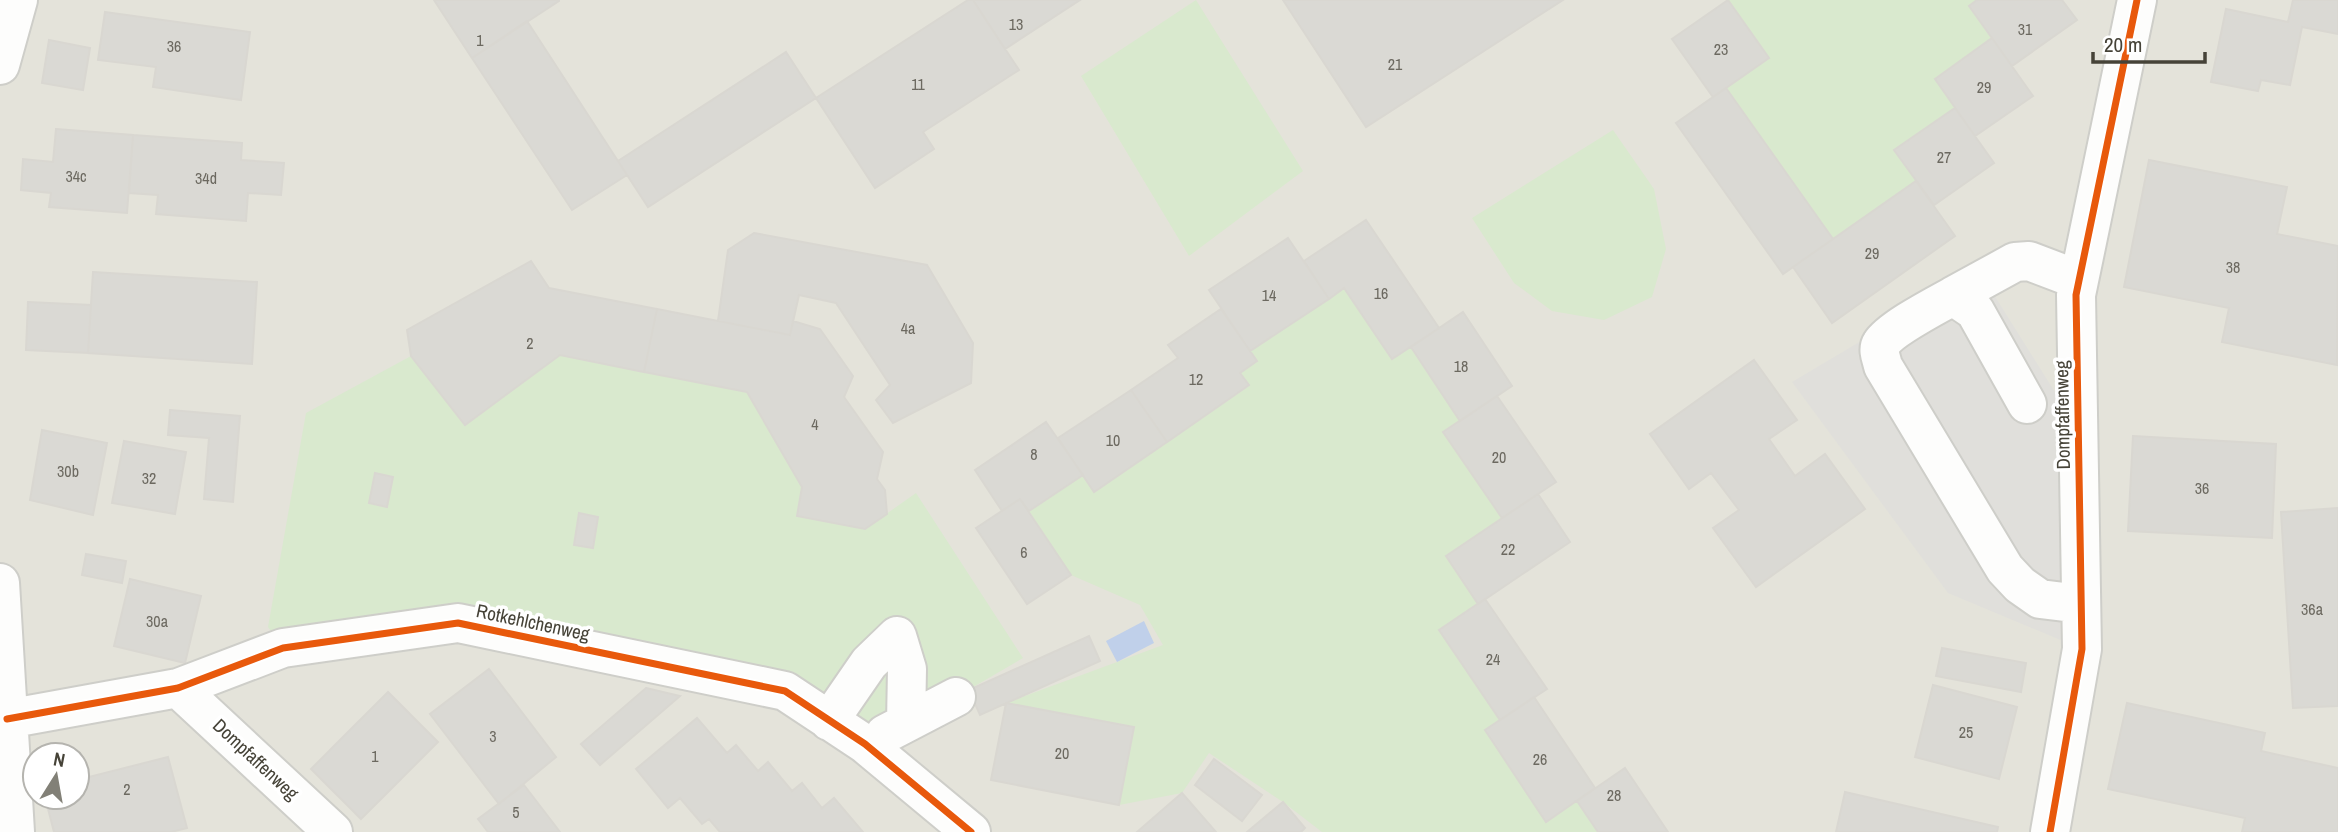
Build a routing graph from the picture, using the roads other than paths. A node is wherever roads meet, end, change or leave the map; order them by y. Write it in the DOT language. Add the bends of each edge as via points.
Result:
graph roads {
  1 [pos="18,0"];
  2 [pos="2137,0"];
  3 [pos="0,65"];
  4 [pos="2079,280"];
  5 [pos="1953,296"];
  6 [pos="2026,404"];
  7 [pos="0,583"];
  8 [pos="2081,604"];
  9 [pos="178,688"];
  10 [pos="956,697"];
  11 [pos="7,719"];
  12 [pos="830,721"];
  13 [pos="906,723"];
  14 [pos="865,744"];
  15 [pos="950,826"];
  16 [pos="15,832"];
  17 [pos="333,832"];
  18 [pos="2050,832"];
  1 -- 3 [label="street"];
  2 -- 4 [label="street, Dompfaffenweg"];
  4 -- 5 [label="street" via="2029,261 2015,262"];
  4 -- 8 [label="street, Dompfaffenweg"];
  5 -- 6 [label="street" via="1975,311"];
  5 -- 8 [label="street" via="1881,344 1883,366 2005,569 2040,599"];
  7 -- 11 [label="street"];
  8 -- 18 [label="street, Dompfaffenweg" via="2082,649"];
  9 -- 11 [label="street, Rotkehlchenweg"];
  9 -- 12 [label="street, Rotkehlchenweg" via="283,648 458,623 785,691"];
  9 -- 17 [label="street, Dompfaffenweg"];
  10 -- 13 [label="street"];
  11 -- 16 [label="street"];
  12 -- 13 [label="street" via="869,663 897,636 907,669"];
  12 -- 14 [label="street, Rotkehlchenweg"];
  13 -- 14 [label="street"];
  14 -- 15 [label="street, Rotkehlchenweg"];
}
